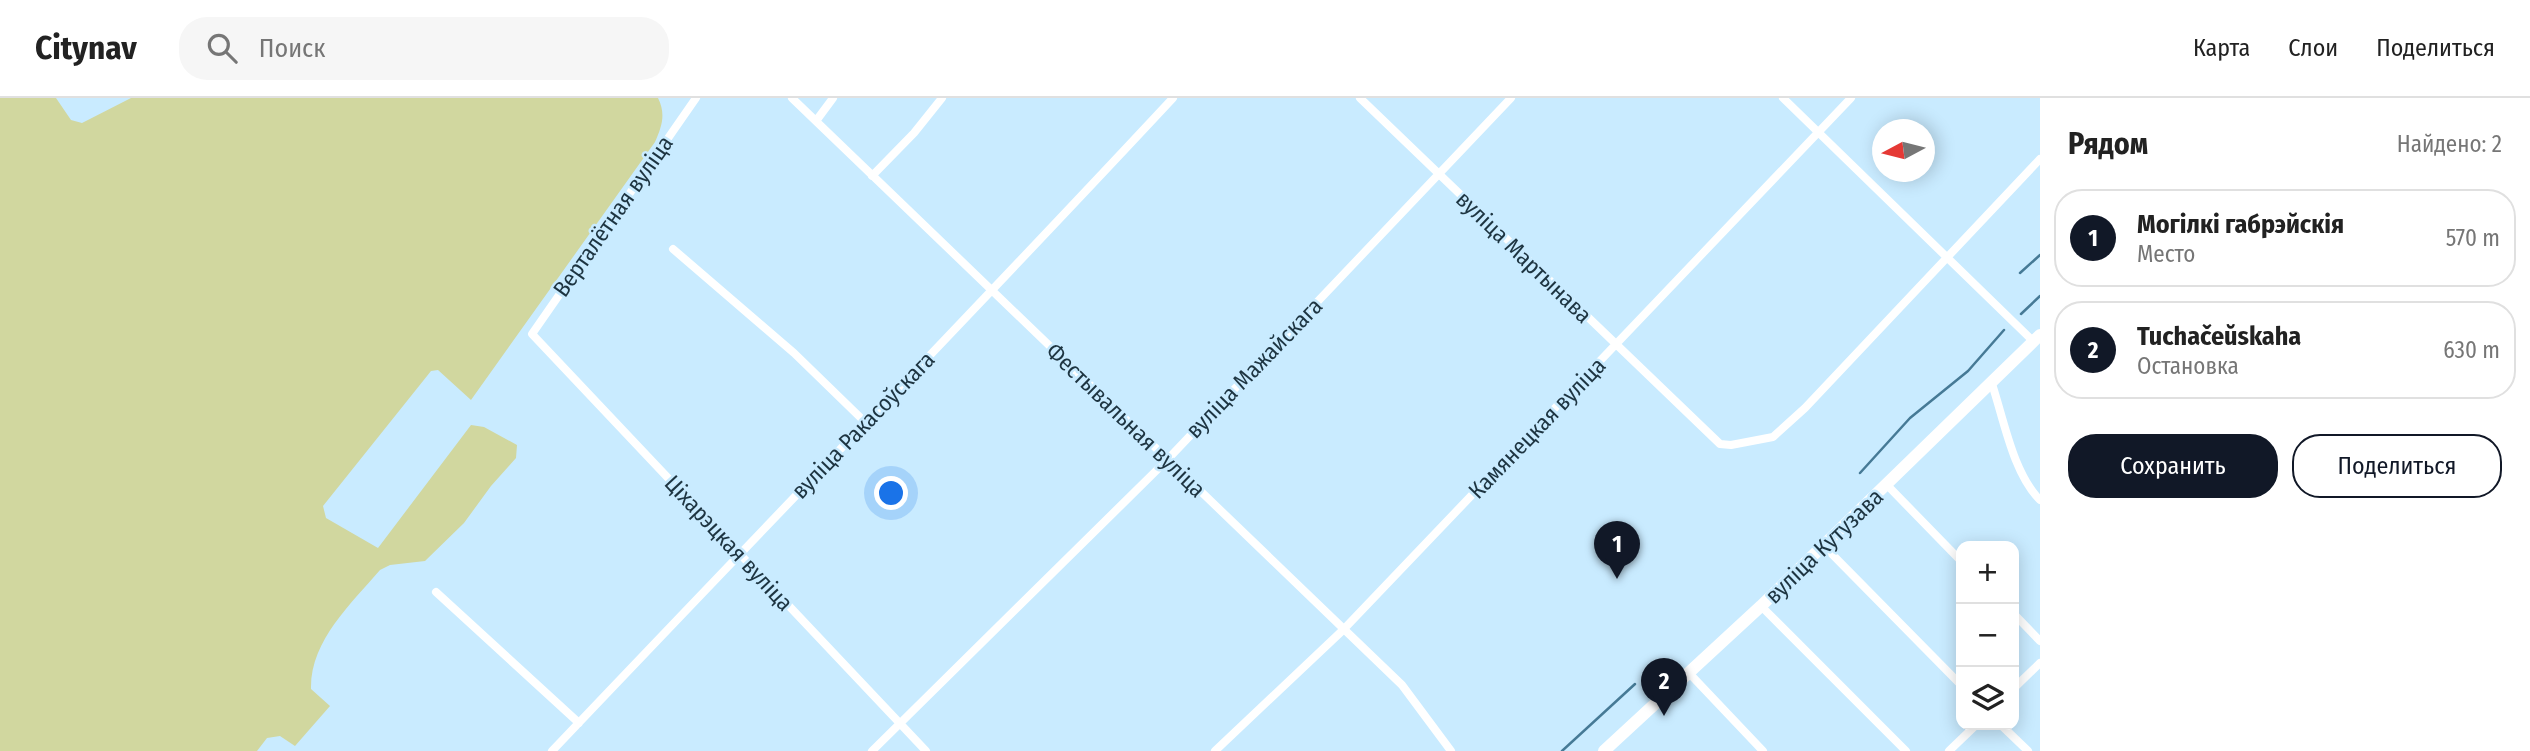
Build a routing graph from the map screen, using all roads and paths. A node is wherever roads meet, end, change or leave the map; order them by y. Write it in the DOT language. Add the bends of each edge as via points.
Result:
graph roads {
  1 [pos="696,98"];
  2 [pos="792,98"];
  3 [pos="833,98"];
  4 [pos="942,98"];
  5 [pos="1173,98"];
  6 [pos="1360,98"];
  7 [pos="1511,98"];
  8 [pos="1783,98"];
  9 [pos="1851,98"];
  10 [pos="816,121"];
  11 [pos="1820,132"];
  12 [pos="2040,159"];
  13 [pos="1437,174"];
  14 [pos="872,176"];
  15 [pos="673,249"];
  16 [pos="1947,256"];
  17 [pos="992,292"];
  18 [pos="532,334"];
  19 [pos="2037,338"];
  20 [pos="1617,346"];
  21 [pos="1992,384"];
  22 [pos="865,422"];
  23 [pos="1168,459"];
  24 [pos="1887,485"];
  25 [pos="2040,500"];
  26 [pos="1824,546"];
  27 [pos="740,554"];
  28 [pos="1956,556"];
  29 [pos="436,592"];
  30 [pos="1761,606"];
  31 [pos="2019,619"];
  32 [pos="1343,630"];
  33 [pos="2040,641"];
  34 [pos="2040,663"];
  35 [pos="1689,673"];
  36 [pos="1956,680"];
  37 [pos="2019,683"];
  38 [pos="579,723"];
  39 [pos="900,723"];
  40 [pos="1971,730"];
  41 [pos="2006,730"];
  42 [pos="552,751"];
  43 [pos="872,751"];
  44 [pos="926,751"];
  45 [pos="1215,751"];
  46 [pos="1451,751"];
  47 [pos="1604,751"];
  48 [pos="1763,751"];
  49 [pos="1906,751"];
  50 [pos="1949,751"];
  51 [pos="2028,751"];
  1 -- 18 [label="street, Верталётная вуліца"];
  2 -- 10 [label="street, Фестывальная вуліца"];
  3 -- 10 [label="street"];
  4 -- 14 [label="street"];
  5 -- 17 [label="street, вуліца Ракасоўскага"];
  6 -- 13 [label="street, вуліца Мартынава"];
  7 -- 13 [label="street, вуліца Мажайскага"];
  8 -- 11 [label="street"];
  9 -- 11 [label="street, Камянецкая вуліца"];
  10 -- 14 [label="street, Фестывальная вуліца"];
  11 -- 16 [label="street"];
  11 -- 20 [label="street, Камянецкая вуліца"];
  12 -- 16 [label="street"];
  13 -- 20 [label="street, вуліца Мартынава"];
  13 -- 23 [label="street, вуліца Мажайскага"];
  14 -- 17 [label="street, Фестывальная вуліца"];
  15 -- 22 [label="street" via="794,353"];
  16 -- 19 [label="street"];
  16 -- 20 [label="street, вуліца Мартынава" via="1773,437 1720,444"];
  17 -- 22 [label="street, вуліца Ракасоўскага"];
  17 -- 23 [label="street, Фестывальная вуліца"];
  18 -- 27 [label="street, Ціхарэцкая вуліца"];
  19 -- 21 [label="main road, вуліца Кутузава"];
  20 -- 32 [label="street, Камянецкая вуліца"];
  21 -- 24 [label="main road, вуліца Кутузава"];
  21 -- 25 [label="street" via="2020,470"];
  22 -- 27 [label="street, вуліца Ракасоўскага"];
  23 -- 32 [label="street, Фестывальная вуліца"];
  23 -- 39 [label="street, вуліца Мажайскага"];
  24 -- 26 [label="main road, вуліца Кутузава"];
  24 -- 28 [label="street"];
  26 -- 30 [label="main road, вуліца Кутузава"];
  26 -- 36 [label="street"];
  27 -- 38 [label="street, вуліца Ракасоўскага"];
  27 -- 39 [label="street, Ціхарэцкая вуліца"];
  29 -- 38 [label="street"];
  30 -- 35 [label="main road, вуліца Кутузава"];
  30 -- 49 [label="street"];
  31 -- 33 [label="street"];
  32 -- 45 [label="street, Камянецкая вуліца"];
  32 -- 46 [label="street, Фестывальная вуліца" via="1402,685"];
  34 -- 37 [label="street"];
  35 -- 47 [label="main road, вуліца Кутузава"];
  35 -- 48 [label="street"];
  38 -- 42 [label="street, вуліца Ракасоўскага"];
  39 -- 43 [label="street, вуліца Мажайскага"];
  39 -- 44 [label="street, Ціхарэцкая вуліца"];
  40 -- 50 [label="street"];
  41 -- 51 [label="street"];
}
